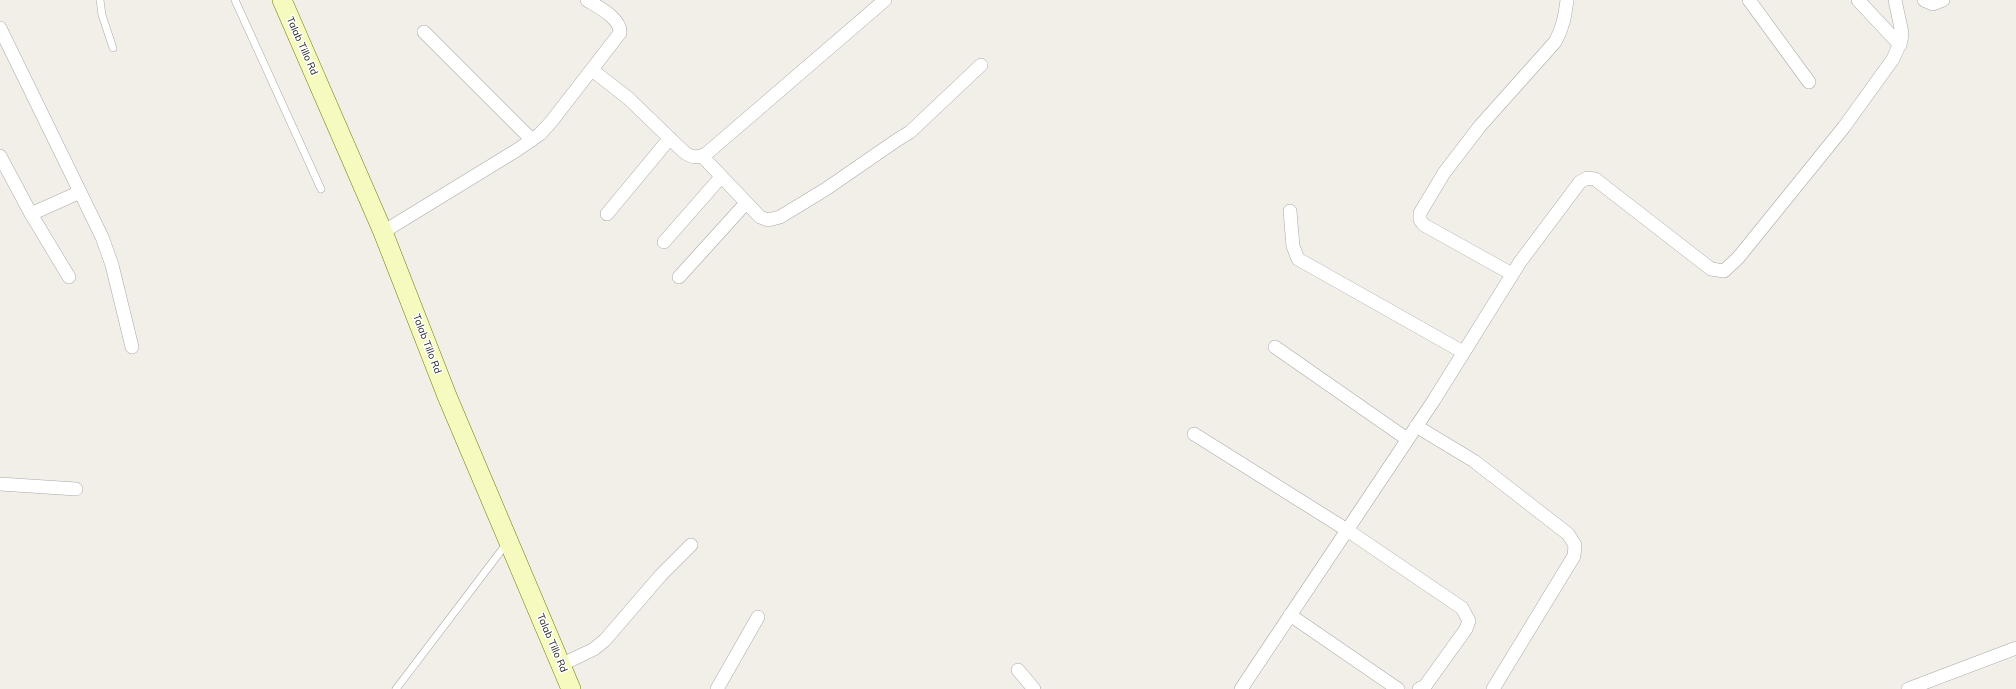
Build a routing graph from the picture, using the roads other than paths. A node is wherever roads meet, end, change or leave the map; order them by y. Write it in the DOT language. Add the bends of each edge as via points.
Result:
graph roads {
  1 [pos="100,0"];
  2 [pos="235,0"];
  3 [pos="282,0"];
  4 [pos="587,0"];
  5 [pos="885,0"];
  6 [pos="1567,0"];
  7 [pos="1749,0"];
  8 [pos="1858,0"];
  9 [pos="1895,0"];
  10 [pos="1924,0"];
  11 [pos="1943,0"];
  12 [pos="0,28"];
  13 [pos="424,32"];
  14 [pos="1900,45"];
  15 [pos="113,48"];
  16 [pos="981,65"];
  17 [pos="592,70"];
  18 [pos="1809,82"];
  19 [pos="670,138"];
  20 [pos="532,140"];
  21 [pos="0,156"];
  22 [pos="702,156"];
  23 [pos="721,177"];
  24 [pos="321,189"];
  25 [pos="80,192"];
  26 [pos="746,203"];
  27 [pos="1290,211"];
  28 [pos="31,214"];
  29 [pos="607,214"];
  30 [pos="383,232"];
  31 [pos="664,242"];
  32 [pos="1512,274"];
  33 [pos="69,277"];
  34 [pos="679,277"];
  35 [pos="132,347"];
  36 [pos="1275,347"];
  37 [pos="1463,352"];
  38 [pos="1416,426"];
  39 [pos="1194,434"];
  40 [pos="1407,439"];
  41 [pos="0,484"];
  42 [pos="76,489"];
  43 [pos="1347,530"];
  44 [pos="509,541"];
  45 [pos="691,545"];
  46 [pos="1290,615"];
  47 [pos="758,617"];
  48 [pos="2016,648"];
  49 [pos="561,665"];
  50 [pos="1018,670"];
  51 [pos="396,689"];
  52 [pos="571,689"];
  53 [pos="717,689"];
  54 [pos="1034,689"];
  55 [pos="1241,689"];
  56 [pos="1398,689"];
  57 [pos="1419,689"];
  58 [pos="1493,689"];
  59 [pos="1908,689"];
  1 -- 15 [label="lane"];
  2 -- 24 [label="lane"];
  3 -- 30 [label="main road, Talab Tillo Rd"];
  4 -- 17 [label="street" via="613,18 620,30"];
  5 -- 22 [label="street"];
  6 -- 32 [label="street" via="1565,18 1555,42 1480,126 1434,187 1420,213 1420,220 1424,225"];
  7 -- 18 [label="street"];
  8 -- 14 [label="street"];
  9 -- 14 [label="street" via="1902,33"];
  10 -- 11 [label="street" via="1933,4"];
  12 -- 25 [label="street"];
  13 -- 20 [label="street"];
  14 -- 32 [label="street" via="1844,127 1738,258 1724,271 1712,269 1595,179 1587,178 1580,182"];
  16 -- 26 [label="street" via="910,132 786,214 773,220 764,220"];
  17 -- 19 [label="street" via="628,98"];
  17 -- 20 [label="street" via="551,122"];
  19 -- 22 [label="street" via="689,156"];
  19 -- 29 [label="street"];
  20 -- 30 [label="street"];
  21 -- 28 [label="street"];
  22 -- 23 [label="street"];
  23 -- 26 [label="street"];
  23 -- 31 [label="street"];
  25 -- 28 [label="street"];
  25 -- 35 [label="street" via="108,253"];
  26 -- 34 [label="street"];
  27 -- 37 [label="street" via="1293,251 1298,259"];
  28 -- 33 [label="street"];
  30 -- 44 [label="main road, Talab Tillo Rd" via="447,396"];
  32 -- 37 [label="street"];
  36 -- 40 [label="street"];
  37 -- 38 [label="street"];
  38 -- 40 [label="street"];
  38 -- 58 [label="street" via="1490,472 1568,534 1575,545 1574,556"];
  39 -- 43 [label="street"];
  40 -- 43 [label="street"];
  41 -- 42 [label="street"];
  43 -- 46 [label="street"];
  43 -- 57 [label="street" via="1455,602 1467,615 1469,621 1466,629 1425,686"];
  44 -- 49 [label="main road, Talab Tillo Rd"];
  44 -- 51 [label="lane"];
  45 -- 49 [label="street" via="661,575 605,640 594,649"];
  46 -- 55 [label="street"];
  46 -- 56 [label="street"];
  47 -- 53 [label="street"];
  48 -- 59 [label="street"];
  49 -- 52 [label="main road, Talab Tillo Rd"];
  50 -- 54 [label="street"];
}
